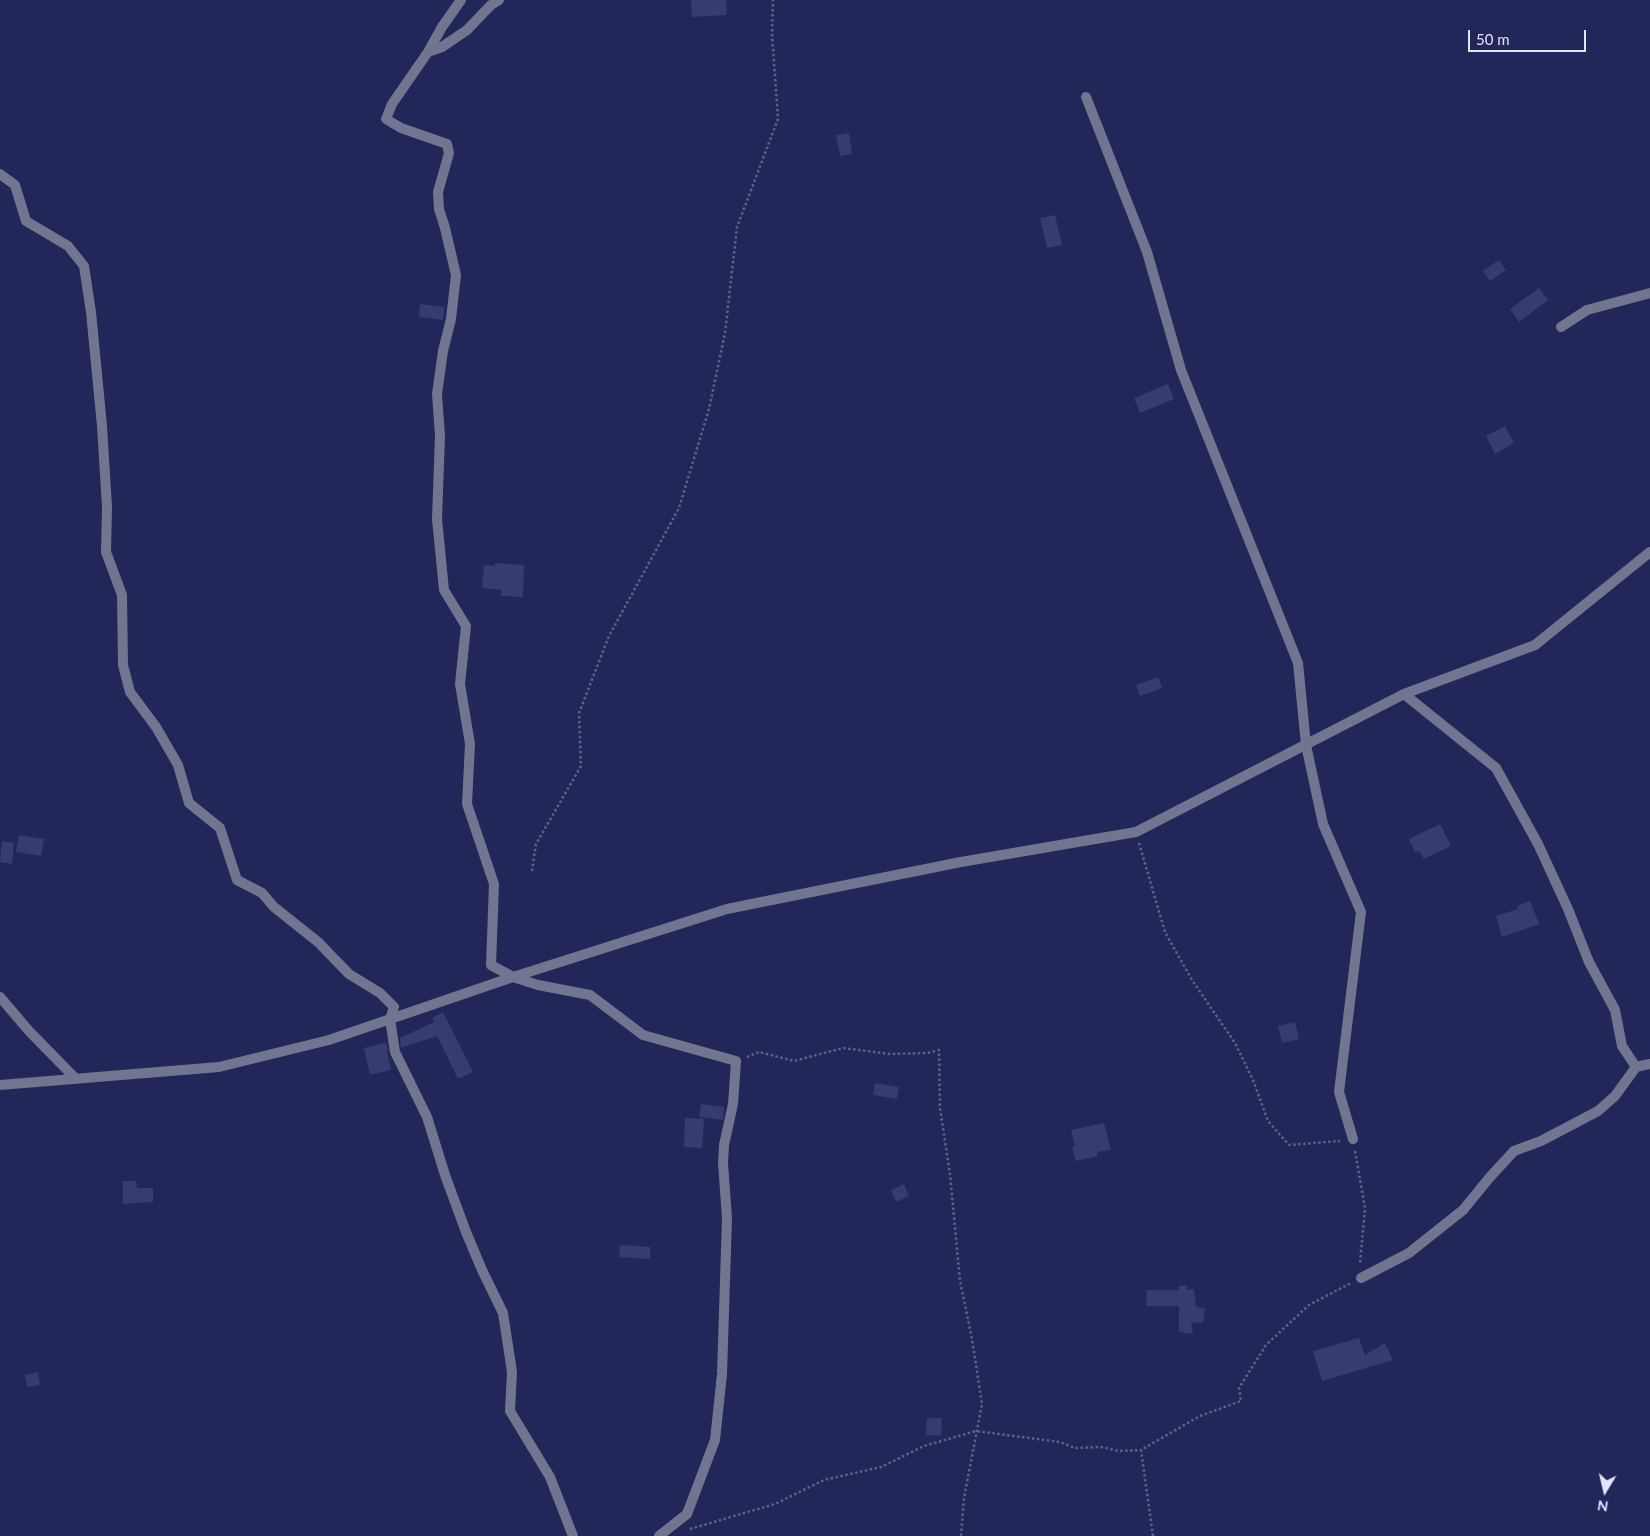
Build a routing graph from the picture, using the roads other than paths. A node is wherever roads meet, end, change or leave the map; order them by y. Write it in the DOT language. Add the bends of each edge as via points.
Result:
graph roads {
  1 [pos="461,0"];
  2 [pos="499,0"];
  3 [pos="428,52"];
  4 [pos="1086,97"];
  5 [pos="0,174"];
  6 [pos="1650,293"];
  7 [pos="1561,327"];
  8 [pos="1650,552"];
  9 [pos="1404,694"];
  10 [pos="1306,745"];
  11 [pos="512,977"];
  12 [pos="0,997"];
  13 [pos="390,1019"];
  14 [pos="1650,1064"];
  15 [pos="1636,1067"];
  16 [pos="76,1079"];
  17 [pos="0,1086"];
  18 [pos="1353,1139"];
  19 [pos="1361,1278"];
  20 [pos="573,1536"];
  21 [pos="659,1536"];
  1 -- 3 [label="street"];
  2 -- 3 [label="street" via="467,30 442,47"];
  3 -- 11 [label="street" via="392,104 386,119 401,128 447,144 449,153 438,192 456,275 437,394 440,436 437,518 444,590 466,626 460,684 470,744 467,804 494,884 491,965"];
  4 -- 10 [label="street" via="1148,252 1182,370 1298,663"];
  5 -- 13 [label="street" via="15,185 26,222 68,246 84,266 102,426 106,552 122,595 123,665 130,692 178,765 189,803 220,828 237,880 262,893 349,974 380,993 394,1007"];
  6 -- 7 [label="street" via="1586,310"];
  8 -- 9 [label="street" via="1535,645"];
  9 -- 10 [label="street"];
  9 -- 15 [label="street" via="1496,768 1546,860 1589,962 1615,1010 1622,1046"];
  10 -- 11 [label="street" via="1136,832 961,862 727,909"];
  10 -- 18 [label="street" via="1323,824 1361,912 1339,1092"];
  11 -- 13 [label="street"];
  11 -- 21 [label="street" via="590,995 643,1035 736,1061 723,1163 727,1228 722,1374 715,1440 687,1514"];
  12 -- 16 [label="street"];
  13 -- 16 [label="street" via="329,1040 219,1067"];
  13 -- 20 [label="street" via="395,1052 427,1117 466,1232 504,1312 512,1372 510,1411 550,1477"];
  14 -- 15 [label="street"];
  15 -- 19 [label="street" via="1616,1096 1598,1111 1541,1141 1514,1151 1463,1210 1409,1253"];
  16 -- 17 [label="street"];
}
